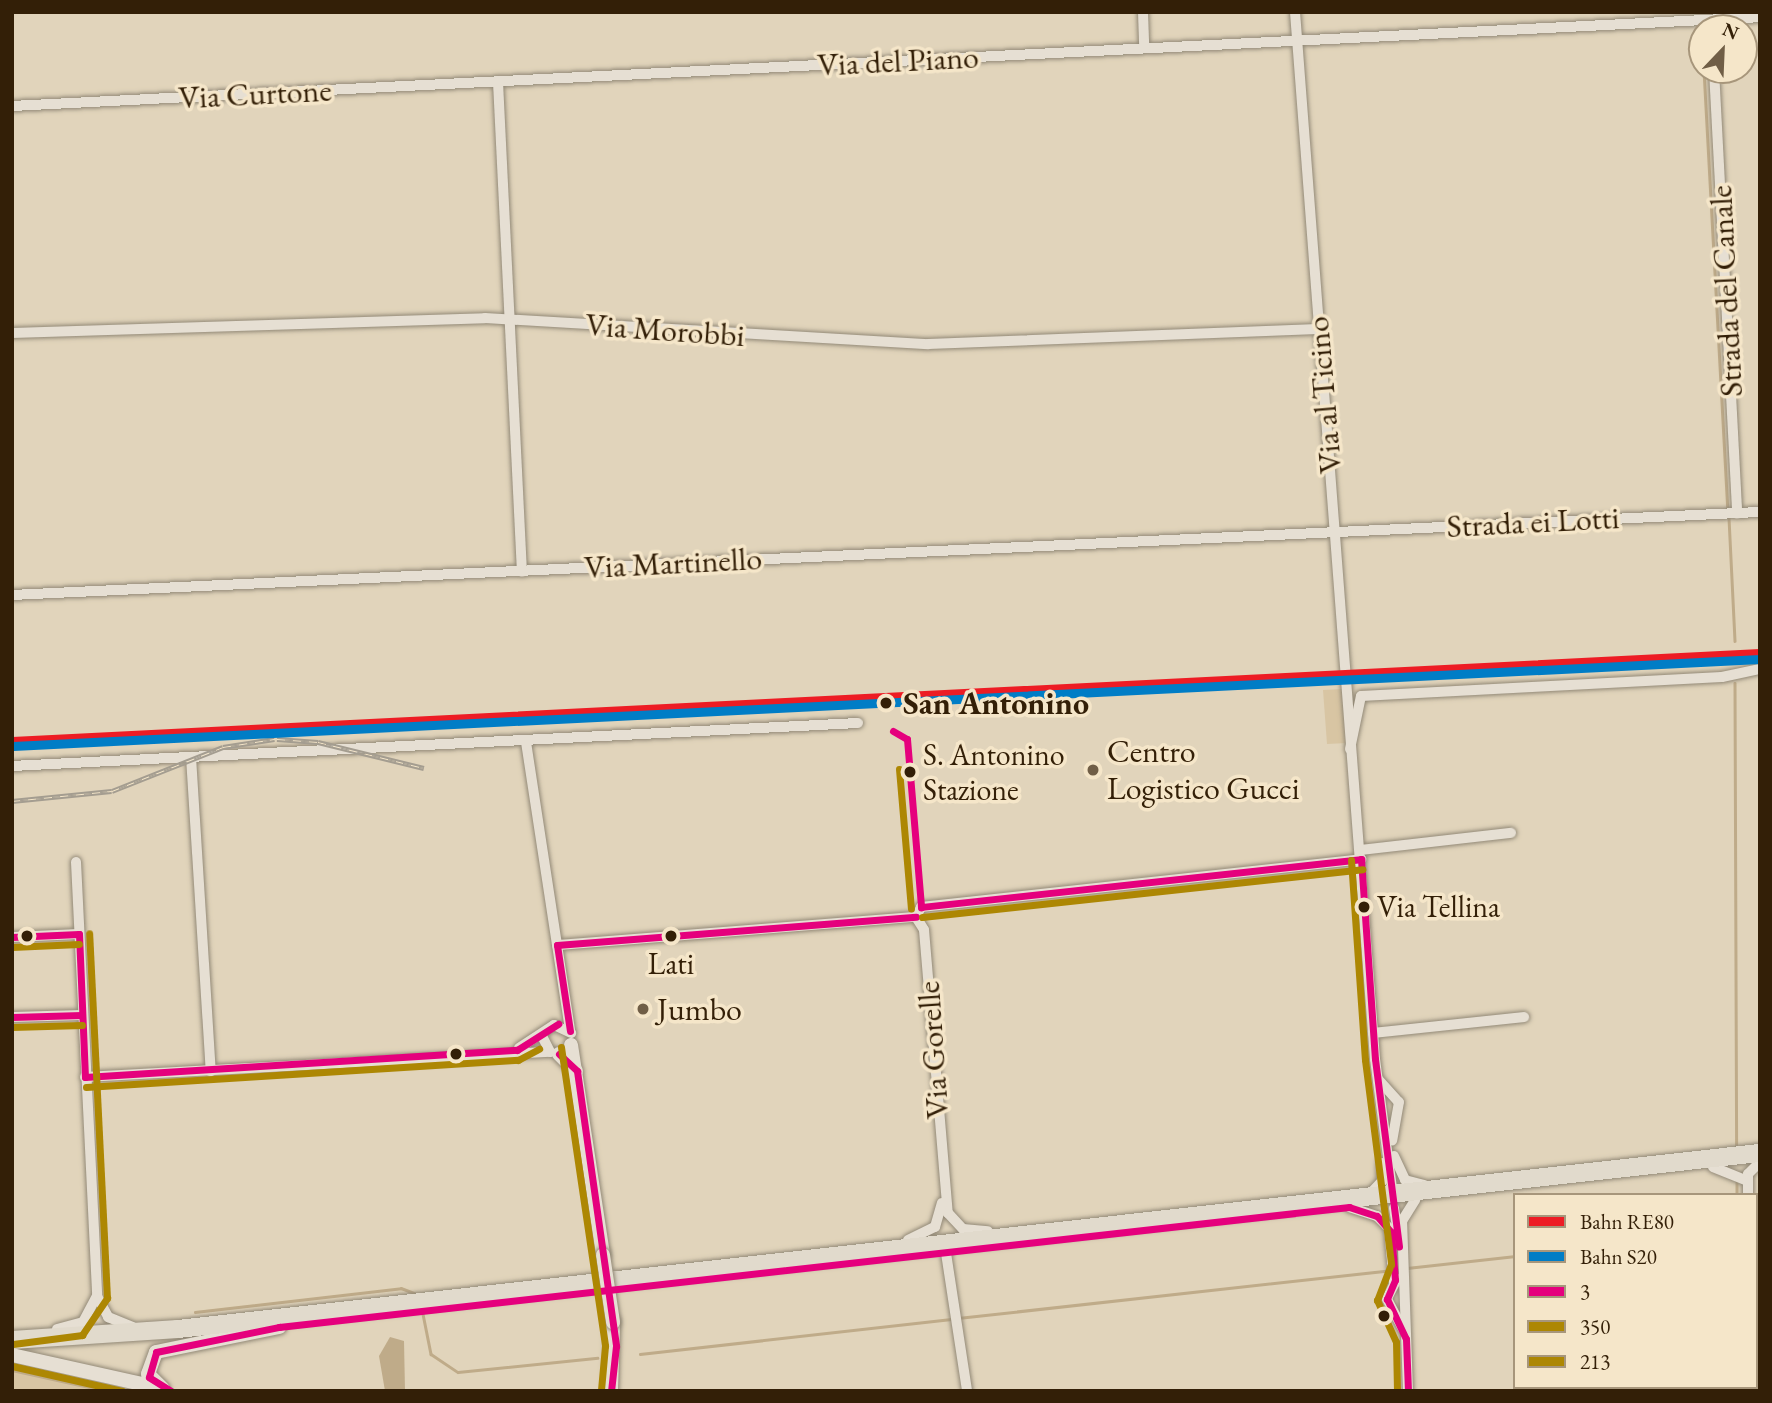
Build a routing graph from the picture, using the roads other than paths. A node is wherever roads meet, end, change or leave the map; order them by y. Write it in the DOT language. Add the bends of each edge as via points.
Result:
graph roads {
  1 [pos="1143,12"];
  2 [pos="1295,12"];
  3 [pos="1688,22"];
  4 [pos="1297,41"];
  5 [pos="1144,48"];
  6 [pos="498,82"];
  7 [pos="1715,84"];
  8 [pos="12,106"];
  9 [pos="508,320"];
  10 [pos="1318,329"];
  11 [pos="12,334"];
  12 [pos="1760,512"];
  13 [pos="1730,513"];
  14 [pos="1335,531"];
  15 [pos="522,571"];
  16 [pos="12,595"];
  17 [pos="1760,669"];
  18 [pos="858,723"];
  19 [pos="526,742"];
  20 [pos="1350,749"];
  21 [pos="191,757"];
  22 [pos="12,766"];
  23 [pos="1511,833"];
  24 [pos="1361,855"];
  25 [pos="76,862"];
  26 [pos="916,917"];
  27 [pos="79,934"];
  28 [pos="12,937"];
  29 [pos="558,945"];
  30 [pos="565,999"];
  31 [pos="82,1015"];
  32 [pos="12,1017"];
  33 [pos="1524,1017"];
  34 [pos="554,1025"];
  35 [pos="1373,1034"];
  36 [pos="542,1036"];
  37 [pos="562,1045"];
  38 [pos="517,1050"];
  39 [pos="211,1071"];
  40 [pos="1377,1076"];
  41 [pos="85,1077"];
  42 [pos="1392,1093"];
  43 [pos="1380,1098"];
  44 [pos="1388,1124"];
  45 [pos="1760,1153"];
  46 [pos="1760,1162"];
  47 [pos="1713,1167"];
  48 [pos="1746,1180"];
  49 [pos="943,1186"];
  50 [pos="1392,1188"];
  51 [pos="1441,1188"];
  52 [pos="1748,1193"];
  53 [pos="1365,1197"];
  54 [pos="1415,1200"];
  55 [pos="1349,1207"];
  56 [pos="1394,1208"];
  57 [pos="1060,1230"];
  58 [pos="866,1252"];
  59 [pos="946,1252"];
  60 [pos="1400,1269"];
  61 [pos="97,1296"];
  62 [pos="1405,1296"];
  63 [pos="1389,1299"];
  64 [pos="426,1306"];
  65 [pos="279,1327"];
  66 [pos="178,1329"];
  67 [pos="12,1334"];
  68 [pos="1406,1339"];
  69 [pos="12,1340"];
  70 [pos="12,1348"];
  71 [pos="12,1355"];
  72 [pos="167,1390"];
  73 [pos="611,1391"];
  74 [pos="967,1391"];
  75 [pos="1408,1391"];
  1 -- 5 [label="street"];
  2 -- 4 [label="street, Via al Ticino"];
  3 -- 4 [label="street, Via del Piano"];
  4 -- 5 [label="street, Via del Piano"];
  4 -- 10 [label="street, Via al Ticino"];
  5 -- 6 [label="street, Via del Piano"];
  6 -- 8 [label="street, Via Curtone"];
  6 -- 9 [label="street"];
  7 -- 13 [label="street, Strada del Canale"];
  9 -- 10 [label="street, Via Morobbi" via="847,344"];
  9 -- 11 [label="street, Via Morobbi"];
  9 -- 15 [label="street"];
  10 -- 14 [label="street, Via al Ticino"];
  12 -- 13 [label="street, Strada ei Lotti"];
  13 -- 14 [label="street, Strada ei Lotti"];
  14 -- 15 [label="street, Via Martinello"];
  14 -- 20 [label="street, Via al Ticino"];
  15 -- 16 [label="street, Via Martinello"];
  17 -- 20 [label="street" via="1722,677 1359,697 1357,738"];
  18 -- 19 [label="street"];
  19 -- 21 [label="street"];
  19 -- 29 [label="street"];
  20 -- 24 [label="street, Via al Ticino"];
  21 -- 22 [label="street"];
  21 -- 39 [label="street"];
  23 -- 24 [label="street"];
  24 -- 26 [label="street" via="927,907"];
  24 -- 35 [label="street, Via al Ticino"];
  25 -- 27 [label="street"];
  26 -- 29 [label="street"];
  26 -- 49 [label="street, Via Gorelle" via="924,930"];
  27 -- 28 [label="street"];
  27 -- 31 [label="street"];
  29 -- 30 [label="street"];
  30 -- 34 [label="street"];
  30 -- 37 [label="street"];
  31 -- 32 [label="street"];
  31 -- 41 [label="street"];
  33 -- 35 [label="street"];
  34 -- 36 [label="street"];
  34 -- 37 [label="street"];
  35 -- 40 [label="street, Via al Ticino"];
  36 -- 37 [label="street"];
  36 -- 38 [label="street"];
  37 -- 38 [label="street"];
  37 -- 73 [label="street, bridge" via="577,1072 613,1322"];
  38 -- 39 [label="street"];
  39 -- 41 [label="street"];
  40 -- 42 [label="street"];
  40 -- 43 [label="street, Via al Ticino"];
  41 -- 61 [label="street"];
  42 -- 43 [label="street"];
  42 -- 44 [label="street" via="1399,1105"];
  43 -- 44 [label="street"];
  43 -- 53 [label="street" via="1383,1177"];
  44 -- 50 [label="street"];
  44 -- 51 [label="street" via="1399,1173"];
  45 -- 51 [label="main road"];
  46 -- 47 [label="main road"];
  46 -- 48 [label="street"];
  47 -- 48 [label="street"];
  47 -- 54 [label="main road"];
  48 -- 52 [label="street"];
  49 -- 57 [label="street" via="950,1218 963,1229"];
  49 -- 58 [label="street" via="941,1216 930,1232"];
  51 -- 53 [label="main road"];
  53 -- 57 [label="main road"];
  54 -- 55 [label="main road"];
  54 -- 60 [label="street" via="1403,1216"];
  55 -- 59 [label="main road"];
  55 -- 60 [label="street" via="1384,1221"];
  56 -- 60 [label="street"];
  57 -- 58 [label="main road"];
  58 -- 64 [label="main road"];
  59 -- 64 [label="main road"];
  59 -- 74 [label="street"];
  60 -- 62 [label="street"];
  60 -- 63 [label="street"];
  61 -- 66 [label="street" via="108,1317 122,1325"];
  61 -- 67 [label="street" via="78,1325"];
  62 -- 63 [label="street" via="1400,1307"];
  62 -- 68 [label="street"];
  63 -- 68 [label="street"];
  64 -- 65 [label="main road"];
  64 -- 66 [label="main road"];
  65 -- 70 [label="main road"];
  65 -- 72 [label="street" via="156,1352 148,1374"];
  66 -- 69 [label="main road"];
  68 -- 75 [label="street"];
  71 -- 72 [label="street"];
}
